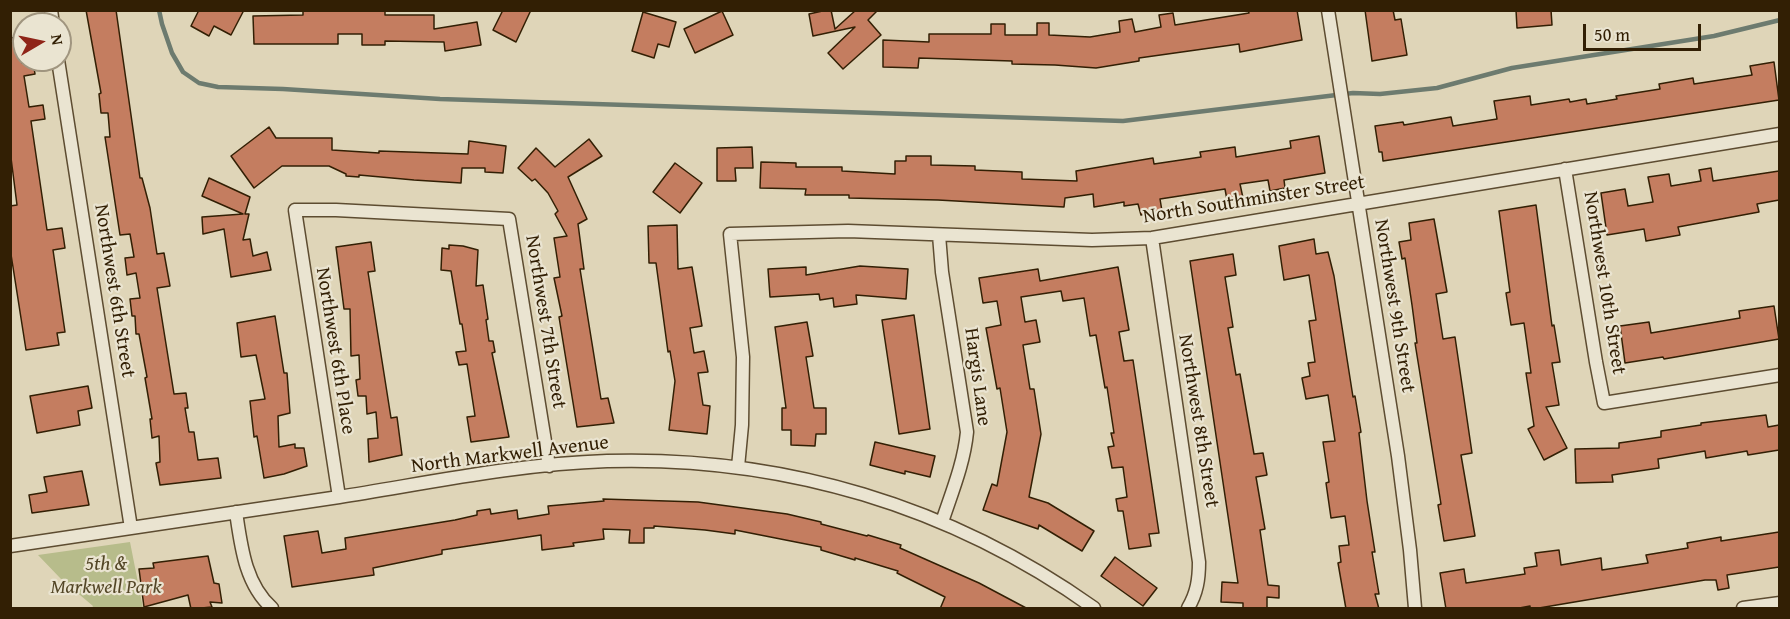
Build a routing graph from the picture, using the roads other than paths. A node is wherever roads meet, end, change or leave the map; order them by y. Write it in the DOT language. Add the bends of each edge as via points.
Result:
graph roads {
  1 [pos="1328,10"];
  2 [pos="60,72"];
  3 [pos="1779,134"];
  4 [pos="1565,169"];
  5 [pos="1358,202"];
  6 [pos="509,219"];
  7 [pos="939,235"];
  8 [pos="1152,238"];
  9 [pos="1779,375"];
  10 [pos="549,466"];
  11 [pos="738,467"];
  12 [pos="339,497"];
  13 [pos="236,512"];
  14 [pos="942,522"];
  15 [pos="131,528"];
  16 [pos="10,546"];
  17 [pos="1779,603"];
  18 [pos="272,609"];
  19 [pos="1094,609"];
  20 [pos="1188,609"];
  21 [pos="1415,609"];
  22 [pos="1743,609"];
  1 -- 5 [label="street, Northwest 9th Street"];
  2 -- 15 [label="street, Northwest 6th Street"];
  3 -- 4 [label="street, North Southminster Street"];
  4 -- 5 [label="street, North Southminster Street"];
  4 -- 9 [label="street, Northwest 10th Street" via="1604,403"];
  5 -- 8 [label="street, North Southminster Street"];
  5 -- 21 [label="street, Northwest 9th Street" via="1398,456"];
  6 -- 10 [label="street, Northwest 7th Street"];
  6 -- 12 [label="street, Northwest 6th Place" via="295,210"];
  7 -- 8 [label="street, North Southminster Street"];
  7 -- 11 [label="street, North Southminster Street" via="848,231 730,234 743,357"];
  7 -- 14 [label="street, Hargis Lane" via="966,432 960,472"];
  8 -- 20 [label="street, Northwest 8th Street" via="1199,562 1196,592"];
  10 -- 11 [label="street, North Markwell Avenue" via="648,461"];
  10 -- 12 [label="street, North Markwell Avenue"];
  11 -- 14 [label="street, North Markwell Avenue" via="837,485"];
  12 -- 13 [label="street, North Markwell Avenue"];
  13 -- 15 [label="street, North Markwell Avenue"];
  13 -- 18 [label="street" via="247,570"];
  14 -- 19 [label="street, North Markwell Avenue" via="1041,572"];
  15 -- 16 [label="street, North Markwell Avenue"];
  17 -- 22 [label="street"];
}
